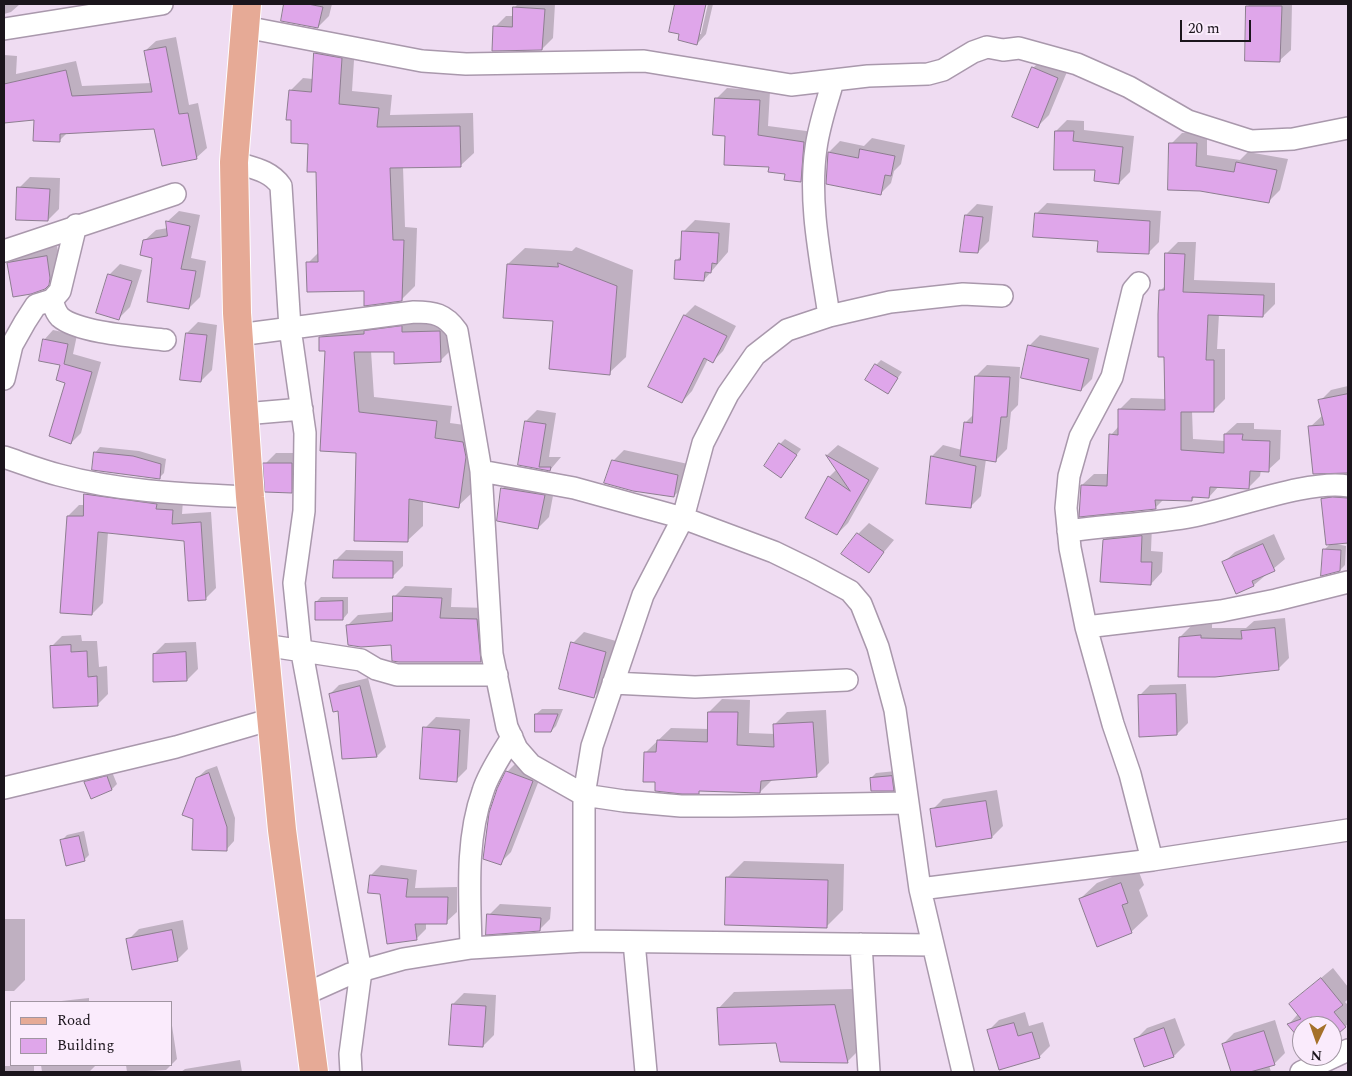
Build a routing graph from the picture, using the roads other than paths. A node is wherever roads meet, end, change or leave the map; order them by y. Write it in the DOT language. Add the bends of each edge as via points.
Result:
graph roads {
  1 [pos="162,4"];
  2 [pos="246,15"];
  3 [pos="4,29"];
  4 [pos="833,81"];
  5 [pos="1348,128"];
  6 [pos="234,162"];
  7 [pos="175,194"];
  8 [pos="76,225"];
  9 [pos="4,251"];
  10 [pos="1139,283"];
  11 [pos="1002,296"];
  12 [pos="52,300"];
  13 [pos="829,316"];
  14 [pos="290,328"];
  15 [pos="238,335"];
  16 [pos="165,340"];
  17 [pos="4,379"];
  18 [pos="302,409"];
  19 [pos="244,414"];
  20 [pos="4,457"];
  21 [pos="481,471"];
  22 [pos="1348,486"];
  23 [pos="250,497"];
  24 [pos="683,518"];
  25 [pos="1068,530"];
  26 [pos="1348,582"];
  27 [pos="1086,627"];
  28 [pos="264,645"];
  29 [pos="302,651"];
  30 [pos="497,675"];
  31 [pos="847,680"];
  32 [pos="613,683"];
  33 [pos="272,718"];
  34 [pos="512,737"];
  35 [pos="4,788"];
  36 [pos="584,795"];
  37 [pos="908,802"];
  38 [pos="1348,830"];
  39 [pos="1152,860"];
  40 [pos="920,889"];
  41 [pos="584,942"];
  42 [pos="634,942"];
  43 [pos="861,944"];
  44 [pos="932,945"];
  45 [pos="471,948"];
  46 [pos="361,971"];
  47 [pos="303,996"];
  48 [pos="1348,1050"];
  49 [pos="314,1072"];
  50 [pos="351,1072"];
  51 [pos="646,1072"];
  52 [pos="869,1072"];
  53 [pos="963,1072"];
  54 [pos="1301,1072"];
  1 -- 3 [label="street"];
  2 -- 4 [label="street" via="422,61 540,64 644,61 790,85"];
  2 -- 6 [label="main road"];
  4 -- 5 [label="street" via="928,74 943,70 987,47 1019,48 1076,64 1129,87 1188,120 1251,141 1293,139"];
  4 -- 13 [label="street" via="816,147 814,182 815,216"];
  6 -- 14 [label="street" via="266,172 281,186"];
  6 -- 15 [label="main road"];
  7 -- 8 [label="street"];
  8 -- 9 [label="street"];
  8 -- 12 [label="street" via="60,291"];
  10 -- 25 [label="street" via="1132,290 1112,376 1080,436 1069,476"];
  11 -- 13 [label="street" via="963,294 890,302"];
  12 -- 16 [label="street" via="60,317 73,324"];
  12 -- 17 [label="street" via="36,305 25,322 12,345"];
  13 -- 24 [label="street" via="787,330 755,355 728,394 704,443"];
  14 -- 15 [label="street"];
  14 -- 18 [label="street"];
  14 -- 21 [label="street" via="414,312 436,312 448,319 457,331"];
  15 -- 19 [label="main road"];
  18 -- 19 [label="street"];
  18 -- 29 [label="street" via="305,433 304,511 294,584"];
  19 -- 23 [label="main road"];
  20 -- 23 [label="street" via="59,475 126,488"];
  21 -- 24 [label="street" via="574,488"];
  21 -- 30 [label="street" via="492,654"];
  22 -- 25 [label="street" via="1336,484 1299,490 1192,516"];
  23 -- 28 [label="main road"];
  24 -- 32 [label="street" via="642,595"];
  24 -- 37 [label="street" via="804,566 850,591 861,604 878,647 895,710"];
  25 -- 27 [label="street"];
  26 -- 27 [label="street" via="1221,611"];
  27 -- 39 [label="street"];
  28 -- 29 [label="street"];
  28 -- 33 [label="main road"];
  29 -- 30 [label="street" via="361,660 376,669 397,675"];
  29 -- 46 [label="street"];
  30 -- 34 [label="street"];
  31 -- 32 [label="street" via="695,687"];
  32 -- 36 [label="street" via="592,746"];
  33 -- 35 [label="street" via="176,747"];
  33 -- 47 [label="main road"];
  34 -- 36 [label="street" via="517,749 531,765"];
  34 -- 45 [label="street" via="483,791 472,841"];
  36 -- 37 [label="street" via="681,806"];
  36 -- 41 [label="street"];
  37 -- 40 [label="street"];
  38 -- 39 [label="street"];
  39 -- 40 [label="street"];
  40 -- 44 [label="street"];
  41 -- 42 [label="street"];
  41 -- 45 [label="street"];
  42 -- 43 [label="street"];
  42 -- 51 [label="street"];
  43 -- 44 [label="street"];
  43 -- 52 [label="street"];
  44 -- 53 [label="street"];
  45 -- 46 [label="street" via="403,959"];
  46 -- 47 [label="street"];
  46 -- 50 [label="street" via="350,1054"];
  47 -- 49 [label="main road"];
  48 -- 54 [label="street"];
}
